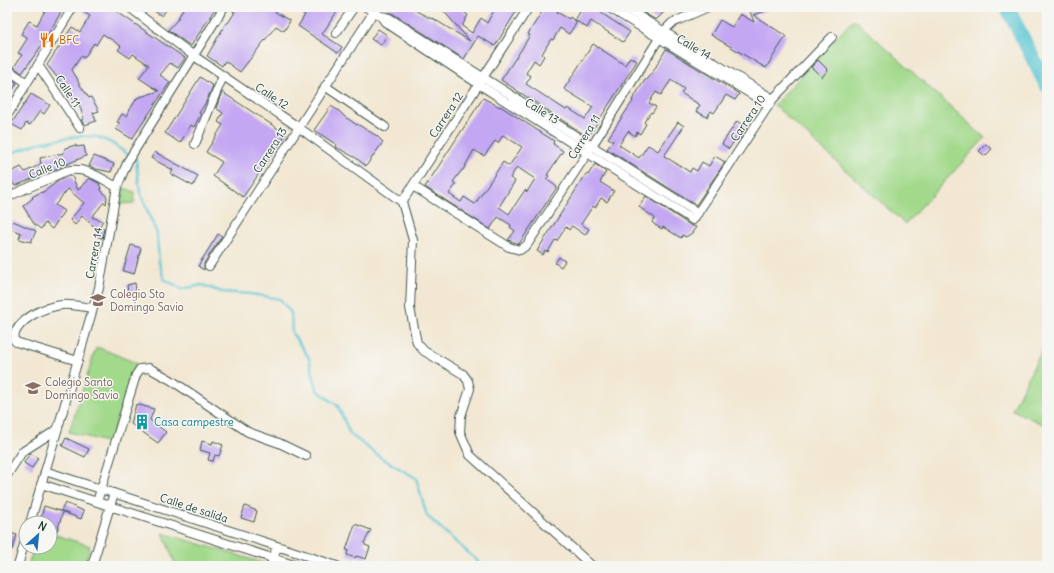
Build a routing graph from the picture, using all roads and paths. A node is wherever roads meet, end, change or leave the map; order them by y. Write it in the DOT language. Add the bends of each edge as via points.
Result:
graph roads {
  1 [pos="73,7"];
  2 [pos="129,7"];
  3 [pos="224,7"];
  4 [pos="354,7"];
  5 [pos="366,7"];
  6 [pos="529,7"];
  7 [pos="608,7"];
  8 [pos="624,7"];
  9 [pos="708,7"];
  10 [pos="378,12"];
  11 [pos="336,33"];
  12 [pos="661,35"];
  13 [pos="832,37"];
  14 [pos="194,56"];
  15 [pos="38,66"];
  16 [pos="7,69"];
  17 [pos="223,76"];
  18 [pos="482,81"];
  19 [pos="28,83"];
  20 [pos="325,86"];
  21 [pos="771,102"];
  22 [pos="7,116"];
  23 [pos="298,127"];
  24 [pos="384,127"];
  25 [pos="80,128"];
  26 [pos="195,144"];
  27 [pos="590,150"];
  28 [pos="413,186"];
  29 [pos="118,187"];
  30 [pos="7,197"];
  31 [pos="402,202"];
  32 [pos="696,217"];
  33 [pos="209,266"];
  34 [pos="93,308"];
  35 [pos="78,361"];
  36 [pos="58,429"];
  37 [pos="306,456"];
  38 [pos="45,471"];
  39 [pos="7,475"];
  40 [pos="42,484"];
  41 [pos="100,489"];
  42 [pos="114,493"];
  43 [pos="97,502"];
  44 [pos="110,506"];
  45 [pos="32,515"];
  46 [pos="277,546"];
  47 [pos="21,555"];
  48 [pos="272,562"];
  49 [pos="18,566"];
  50 [pos="92,566"];
  51 [pos="297,566"];
  52 [pos="337,566"];
  53 [pos="592,566"];
  1 -- 15 [label="street"];
  2 -- 14 [label="street, Calle 12"];
  3 -- 14 [label="street, Carrera 14"];
  4 -- 11 [label="street"];
  5 -- 10 [label="street, Calle 13"];
  6 -- 18 [label="street, Carrera 12"];
  7 -- 12 [label="street, Calle 14"];
  8 -- 12 [label="street, Calle 14"];
  9 -- 12 [label="street" via="672,23"];
  10 -- 18 [label="street, Calle 13" via="385,22"];
  10 -- 20 [label="street, Carrera 13"];
  12 -- 21 [label="street, Calle 14"];
  12 -- 27 [label="street, Carrera 11"];
  13 -- 21 [label="street, Carrera 10"];
  14 -- 17 [label="street, Calle 12"];
  14 -- 29 [label="street, Carrera 14" via="128,160"];
  15 -- 19 [label="street"];
  15 -- 25 [label="street, Calle 11"];
  16 -- 19 [label="street"];
  17 -- 23 [label="street, Calle 12"];
  17 -- 26 [label="street"];
  18 -- 27 [label="street, Calle 13"];
  18 -- 28 [label="street, Carrera 12"];
  19 -- 22 [label="street"];
  20 -- 23 [label="street, Carrera 13"];
  20 -- 24 [label="street"];
  21 -- 32 [label="street, Carrera 10"];
  23 -- 31 [label="street, Calle 12"];
  23 -- 33 [label="street, Carrera 13"];
  27 -- 28 [label="street, Carrera 11" via="527,245 520,250 510,248"];
  27 -- 32 [label="street, Calle 13"];
  28 -- 31 [label="street, Carrera 12"];
  29 -- 30 [label="street, Calle 10" via="88,172 75,169"];
  29 -- 34 [label="street, Carrera 14"];
  31 -- 53 [label="street" via="413,240 410,308 417,343 424,351 463,374 468,381 470,389 461,416 460,432 470,455"];
  34 -- 35 [label="street, Carrera 14"];
  34 -- 35 [label="street" via="63,305 46,308 26,319 15,331 16,342"];
  35 -- 36 [label="street, Carrera 14"];
  36 -- 38 [label="street, Carrera 14"];
  36 -- 39 [label="street" via="22,452"];
  37 -- 41 [label="street" via="248,432 171,380 149,368 140,369"];
  38 -- 40 [label="street, Carrera 14"];
  38 -- 41 [label="street, Calle de salida"];
  40 -- 43 [label="street"];
  40 -- 45 [label="street, Carrera 14"];
  41 -- 42 [label="street, Calle de salida"];
  41 -- 43 [label="street"];
  42 -- 44 [label="street"];
  42 -- 46 [label="street, Calle de salida"];
  43 -- 44 [label="street"];
  44 -- 48 [label="street"];
  44 -- 50 [label="street"];
  46 -- 48 [label="street"];
  46 -- 52 [label="street, Calle de salida"];
  47 -- 49 [label="street"];
  48 -- 51 [label="street"];
}
